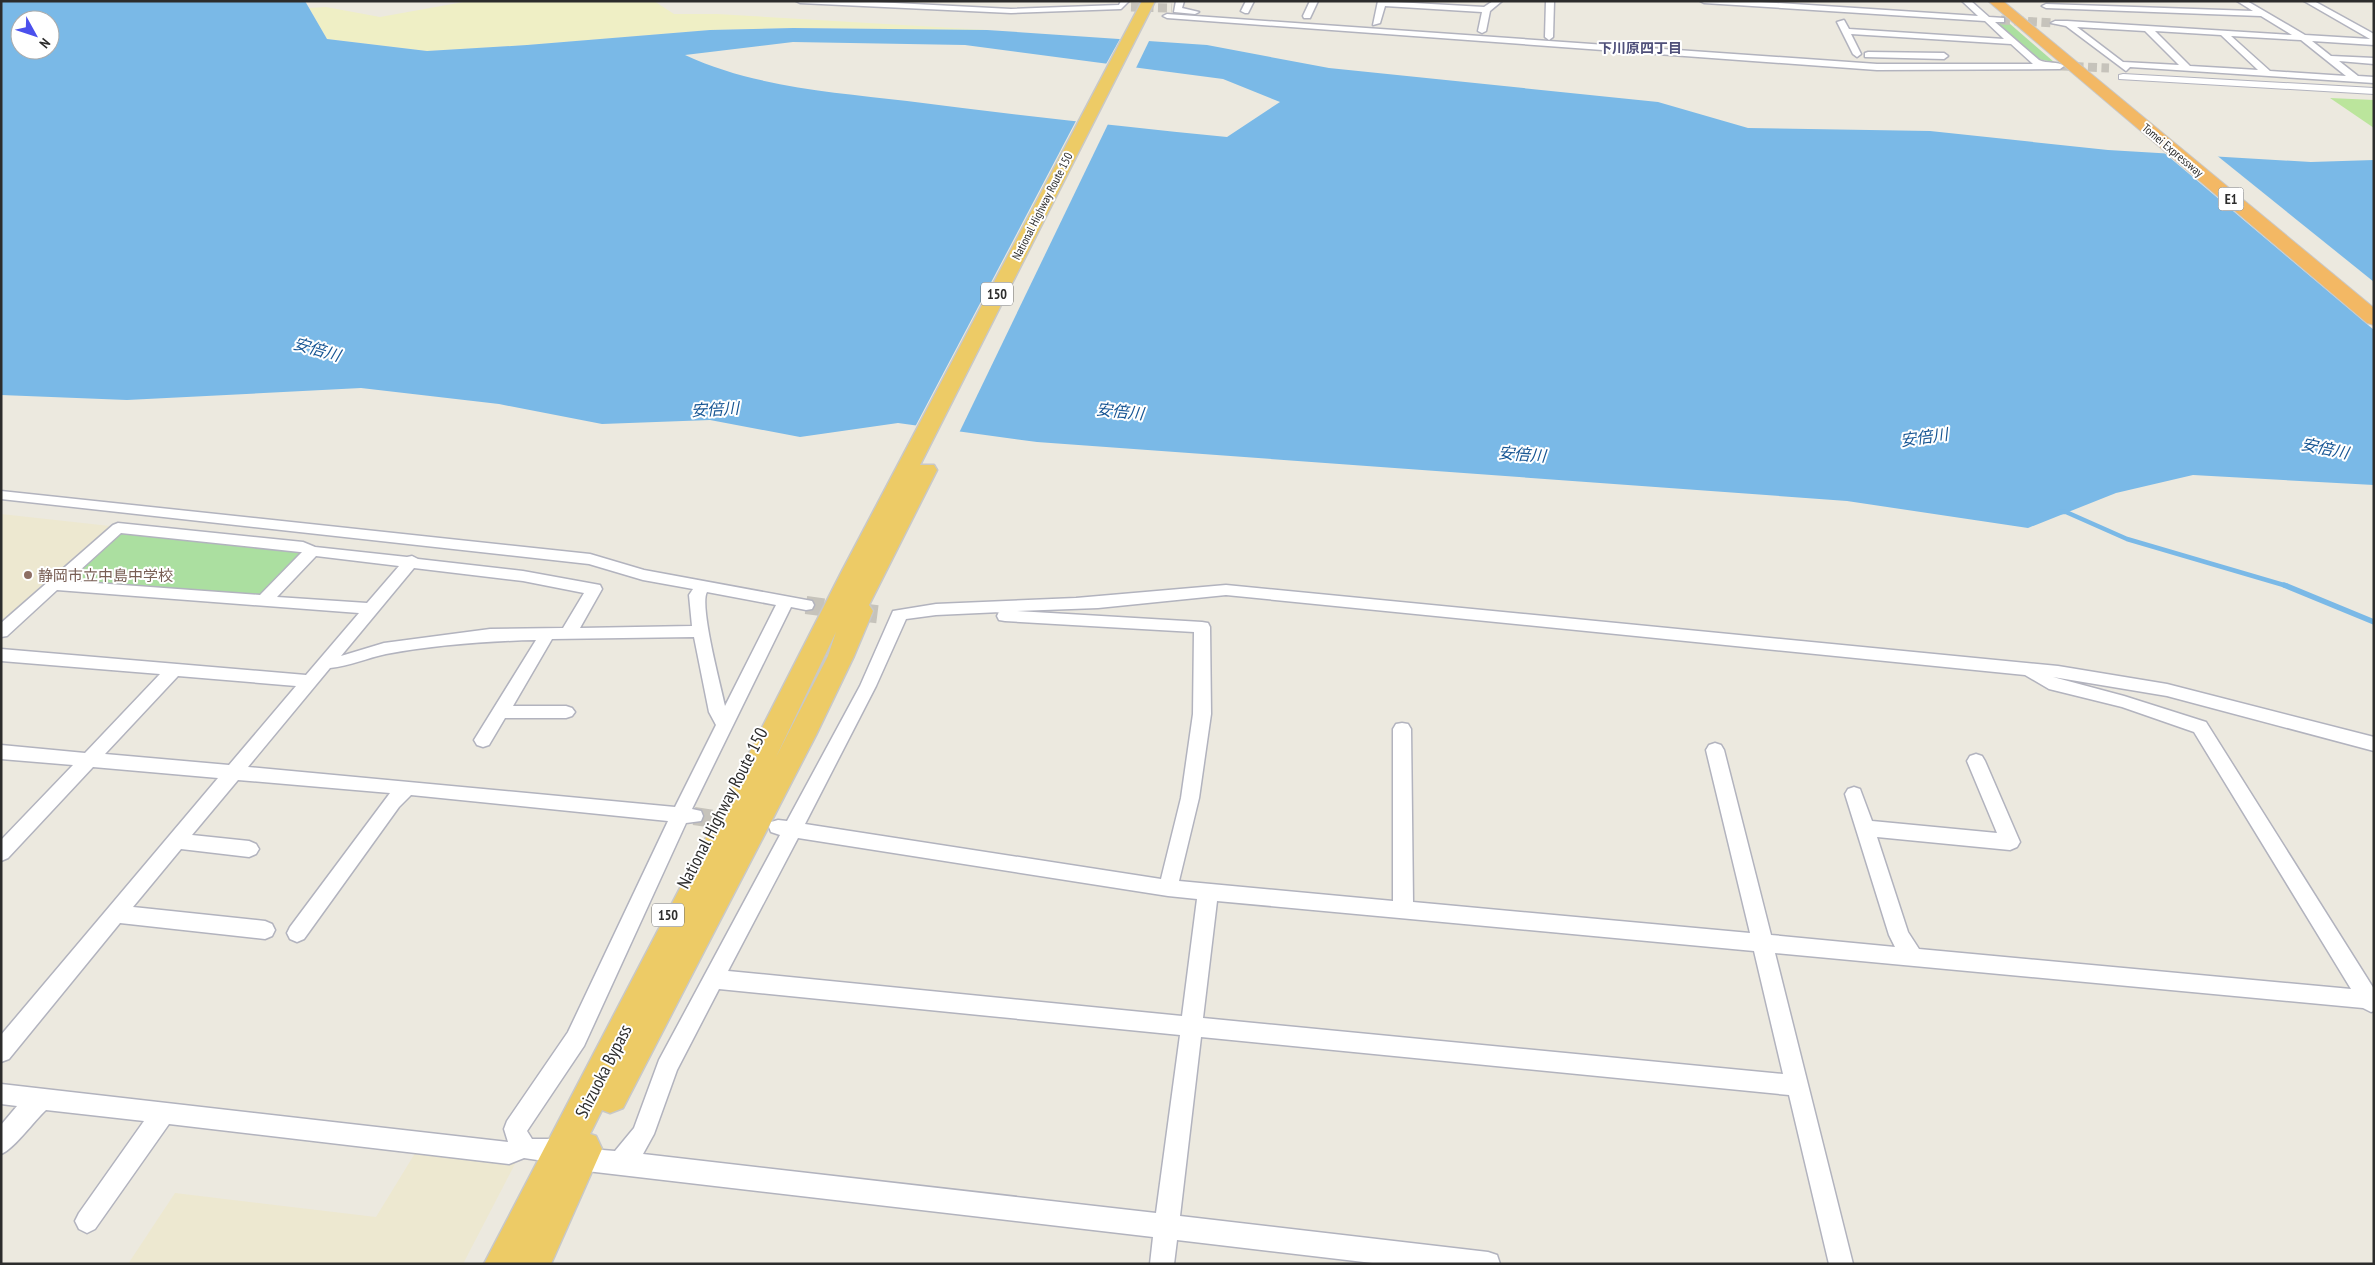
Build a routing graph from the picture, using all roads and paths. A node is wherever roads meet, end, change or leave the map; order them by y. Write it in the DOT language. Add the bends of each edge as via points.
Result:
graph roads {
  1 [pos="800,1"];
  2 [pos="1250,1"];
  3 [pos="1314,1"];
  4 [pos="1498,1"];
  5 [pos="1550,1"];
  6 [pos="1704,1"];
  7 [pos="1828,1"];
  8 [pos="1895,1"];
  9 [pos="1966,1"];
  10 [pos="1995,1"];
  11 [pos="2014,1"];
  12 [pos="2108,1"];
  13 [pos="2174,1"];
  14 [pos="2241,1"];
  15 [pos="2308,1"];
  16 [pos="1381,2"];
  17 [pos="1768,3"];
  18 [pos="2042,4"];
  19 [pos="1152,8"];
  20 [pos="2101,8"];
  21 [pos="2119,8"];
  22 [pos="1836,9"];
  23 [pos="1486,10"];
  24 [pos="1225,11"];
  25 [pos="1235,11"];
  26 [pos="2190,11"];
  27 [pos="1908,14"];
  28 [pos="2263,14"];
  29 [pos="1986,19"];
  30 [pos="2001,20"];
  31 [pos="1376,23"];
  32 [pos="2055,23"];
  33 [pos="2068,24"];
  34 [pos="2117,27"];
  35 [pos="2147,28"];
  36 [pos="1845,30"];
  37 [pos="1482,32"];
  38 [pos="2223,33"];
  39 [pos="1549,37"];
  40 [pos="2302,37"];
  41 [pos="2374,40"];
  42 [pos="2013,42"];
  43 [pos="1748,48"];
  44 [pos="1847,54"];
  45 [pos="1856,54"];
  46 [pos="2328,58"];
  47 [pos="2374,61"];
  48 [pos="2039,64"];
  49 [pos="2060,66"];
  50 [pos="2186,67"];
  51 [pos="2118,72"];
  52 [pos="2269,75"];
  53 [pos="2356,79"];
  54 [pos="2374,80"];
  55 [pos="2374,91"];
  56 [pos="2312,245"];
  57 [pos="2374,319"];
  58 [pos="1,495"];
  59 [pos="312,550"];
  60 [pos="412,561"];
  61 [pos="864,572"];
  62 [pos="54,585"];
  63 [pos="702,587"];
  64 [pos="264,601"];
  65 [pos="786,601"];
  66 [pos="806,605"];
  67 [pos="974,608"];
  68 [pos="372,609"];
  69 [pos="701,631"];
  70 [pos="1,632"];
  71 [pos="569,632"];
  72 [pos="548,633"];
  73 [pos="1,655"];
  74 [pos="326,663"];
  75 [pos="2028,668"];
  76 [pos="174,670"];
  77 [pos="308,681"];
  78 [pos="500,712"];
  79 [pos="566,712"];
  80 [pos="726,726"];
  81 [pos="1402,728"];
  82 [pos="483,740"];
  83 [pos="2374,744"];
  84 [pos="1715,750"];
  85 [pos="1,752"];
  86 [pos="89,761"];
  87 [pos="1976,761"];
  88 [pos="232,774"];
  89 [pos="406,788"];
  90 [pos="1854,794"];
  91 [pos="687,816"];
  92 [pos="786,828"];
  93 [pos="1865,828"];
  94 [pos="178,841"];
  95 [pos="249,849"];
  96 [pos="2,852"];
  97 [pos="706,879"];
  98 [pos="1168,888"];
  99 [pos="1208,891"];
  100 [pos="1403,909"];
  101 [pos="116,914"];
  102 [pos="265,930"];
  103 [pos="297,933"];
  104 [pos="1762,942"];
  105 [pos="1912,956"];
  106 [pos="712,979"];
  107 [pos="2371,1001"];
  108 [pos="1191,1025"];
  109 [pos="1,1052"];
  110 [pos="1798,1086"];
  111 [pos="1,1094"];
  112 [pos="42,1099"];
  113 [pos="163,1114"];
  114 [pos="1,1143"];
  115 [pos="551,1152"];
  116 [pos="620,1163"];
  117 [pos="88,1221"];
  118 [pos="1167,1226"];
  119 [pos="491,1264"];
  120 [pos="504,1264"];
  121 [pos="521,1264"];
  122 [pos="530,1264"];
  123 [pos="1162,1264"];
  124 [pos="1488,1264"];
  125 [pos="1841,1264"];
  1 -- 19 [label="street" via="1011,11"];
  2 -- 25 [label="street" via="1249,12"];
  3 -- 31 [label="street" via="1303,16"];
  4 -- 23 [label="street"];
  5 -- 39 [label="street"];
  6 -- 17 [label="street"];
  7 -- 22 [label="street"];
  8 -- 27 [label="street"];
  9 -- 29 [label="street"];
  10 -- 57 [label="highway, Tomei Expressway / E1"];
  11 -- 51 [label="highway, Tomei Expressway / E1"];
  12 -- 21 [label="street"];
  13 -- 26 [label="street"];
  14 -- 28 [label="street"];
  15 -- 41 [label="street"];
  16 -- 23 [label="street"];
  16 -- 31 [label="street"];
  17 -- 22 [label="street"];
  18 -- 20 [label="street"];
  18 -- 33 [label="street"];
  19 -- 24 [label="street"];
  19 -- 48 [label="street" via="1296,26 1877,67"];
  19 -- 61 [label="highway, National Highway Route 150 / 150"];
  20 -- 21 [label="street"];
  20 -- 34 [label="street"];
  21 -- 26 [label="street"];
  22 -- 27 [label="street"];
  22 -- 36 [label="street"];
  23 -- 37 [label="street"];
  26 -- 28 [label="street"];
  27 -- 29 [label="street"];
  28 -- 40 [label="street"];
  29 -- 30 [label="street"];
  29 -- 42 [label="street"];
  31 -- 37 [label="street"];
  32 -- 33 [label="street"];
  33 -- 34 [label="street"];
  33 -- 51 [label="street"];
  34 -- 35 [label="street"];
  35 -- 38 [label="street"];
  35 -- 50 [label="street"];
  36 -- 42 [label="street"];
  36 -- 45 [label="street"];
  37 -- 39 [label="street"];
  38 -- 40 [label="street"];
  38 -- 52 [label="street"];
  39 -- 43 [label="street"];
  40 -- 41 [label="street"];
  40 -- 46 [label="street"];
  42 -- 48 [label="street"];
  44 -- 45 [label="street"];
  45 -- 48 [label="street" via="2021,59"];
  46 -- 47 [label="street"];
  46 -- 53 [label="street"];
  48 -- 49 [label="street"];
  50 -- 51 [label="street"];
  50 -- 52 [label="street"];
  51 -- 55 [label="street"];
  51 -- 56 [label="highway, Tomei Expressway / E1"];
  52 -- 53 [label="street"];
  53 -- 54 [label="street"];
  58 -- 63 [label="street" via="590,559 643,575"];
  59 -- 60 [label="street"];
  59 -- 62 [label="street" via="118,528"];
  59 -- 64 [label="street"];
  60 -- 68 [label="street"];
  60 -- 71 [label="street" via="594,589"];
  61 -- 97 [label="highway, National Highway Route 150 / 150" via="809,690"];
  61 -- 115 [label="highway, National Highway Route 150 / 150" via="841,656 802,735"];
  62 -- 64 [label="street"];
  62 -- 70 [label="street"];
  63 -- 65 [label="street"];
  63 -- 69 [label="street" via="696,605"];
  64 -- 68 [label="street"];
  65 -- 66 [label="street"];
  65 -- 80 [label="street"];
  67 -- 75 [label="street" via="1101,603 1226,590"];
  67 -- 92 [label="street" via="891,615 887,648"];
  67 -- 98 [label="street" via="995,616 1202,627 1202,714 1190,798"];
  68 -- 74 [label="street"];
  69 -- 71 [label="street"];
  69 -- 80 [label="street" via="718,712"];
  71 -- 72 [label="street"];
  72 -- 74 [label="street" via="490,635 384,649 346,661"];
  72 -- 78 [label="street"];
  73 -- 76 [label="street"];
  74 -- 77 [label="street"];
  75 -- 83 [label="street" via="2167,690"];
  75 -- 107 [label="street" via="2055,687 2098,694 2200,727"];
  76 -- 77 [label="street"];
  76 -- 86 [label="street"];
  77 -- 88 [label="street"];
  78 -- 79 [label="street"];
  78 -- 82 [label="street"];
  80 -- 91 [label="street"];
  81 -- 100 [label="street"];
  84 -- 104 [label="street"];
  85 -- 86 [label="street"];
  86 -- 88 [label="street"];
  86 -- 96 [label="street"];
  87 -- 93 [label="street" via="2010,842"];
  88 -- 89 [label="street"];
  88 -- 94 [label="street"];
  89 -- 91 [label="street"];
  89 -- 103 [label="street" via="392,802"];
  90 -- 93 [label="street"];
  91 -- 115 [label="street" via="576,1039 514,1129 517,1140"];
  92 -- 98 [label="street"];
  92 -- 106 [label="street"];
  93 -- 105 [label="street" via="1900,935"];
  94 -- 95 [label="street"];
  94 -- 101 [label="street"];
  97 -- 120 [label="highway, Shizuoka Bypass / 150"];
  97 -- 121 [label="highway, Shizuoka Bypass / 150"];
  98 -- 99 [label="street"];
  99 -- 100 [label="street"];
  99 -- 108 [label="street"];
  100 -- 104 [label="street"];
  101 -- 102 [label="street"];
  101 -- 109 [label="street"];
  104 -- 105 [label="street"];
  104 -- 110 [label="street"];
  105 -- 107 [label="street"];
  106 -- 108 [label="street"];
  106 -- 116 [label="street" via="667,1067 642,1134"];
  108 -- 110 [label="street"];
  108 -- 118 [label="street"];
  110 -- 125 [label="street"];
  111 -- 112 [label="street"];
  112 -- 113 [label="street"];
  112 -- 114 [label="street"];
  113 -- 115 [label="street" via="509,1153"];
  113 -- 117 [label="street"];
  115 -- 116 [label="street"];
  115 -- 119 [label="highway, National Highway Route 150 / 150"];
  115 -- 122 [label="highway, National Highway Route 150 / 150"];
  116 -- 118 [label="street"];
  118 -- 123 [label="street"];
  118 -- 124 [label="street"];
}
